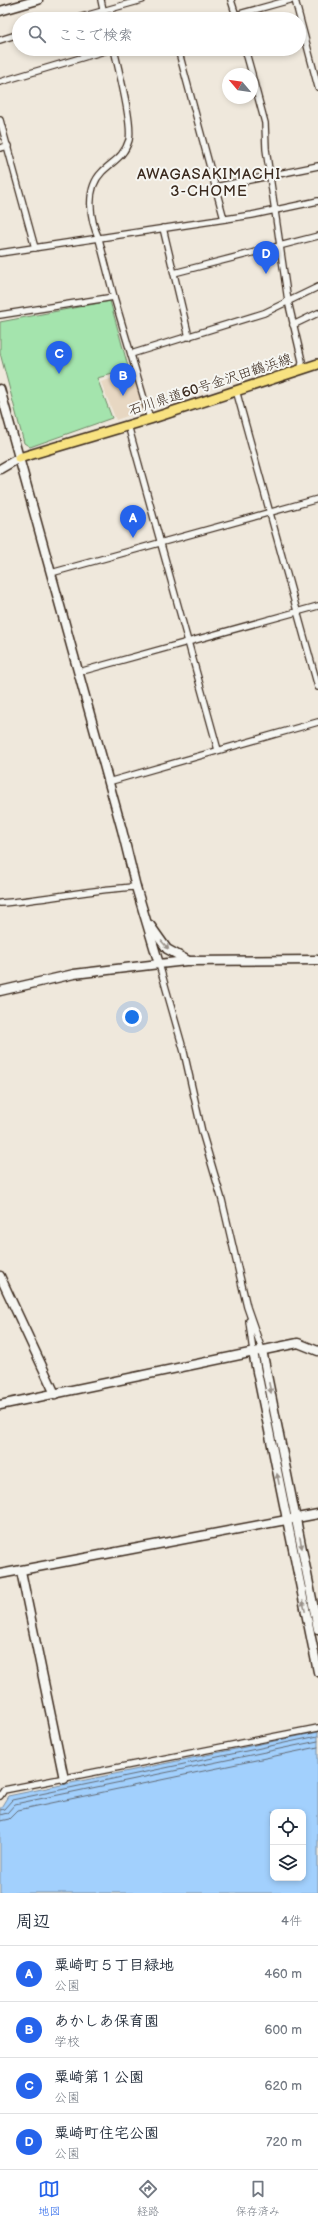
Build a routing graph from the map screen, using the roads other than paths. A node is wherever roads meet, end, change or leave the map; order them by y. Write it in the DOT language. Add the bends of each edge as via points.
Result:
graph roads {
  1 [pos="38,0"];
  2 [pos="101,0"];
  3 [pos="142,0"];
  4 [pos="231,0"];
  5 [pos="290,0"];
  6 [pos="295,0"];
  7 [pos="0,11"];
  8 [pos="103,11"];
  9 [pos="99,12"];
  10 [pos="235,12"];
  11 [pos="252,12"];
  12 [pos="298,12"];
  13 [pos="12,36"];
  14 [pos="0,40"];
  15 [pos="306,42"];
  16 [pos="87,56"];
  17 [pos="116,56"];
  18 [pos="180,56"];
  19 [pos="247,56"];
  20 [pos="250,68"];
  21 [pos="0,82"];
  22 [pos="318,87"];
  23 [pos="258,97"];
  24 [pos="0,120"];
  25 [pos="8,146"];
  26 [pos="0,148"];
  27 [pos="318,166"];
  28 [pos="270,177"];
  29 [pos="216,187"];
  30 [pos="318,201"];
  31 [pos="275,210"];
  32 [pos="224,220"];
  33 [pos="163,228"];
  34 [pos="318,236"];
  35 [pos="99,239"];
  36 [pos="280,245"];
  37 [pos="35,248"];
  38 [pos="0,253"];
  39 [pos="174,273"];
  40 [pos="318,287"];
  41 [pos="114,297"];
  42 [pos="288,301"];
  43 [pos="318,313"];
  44 [pos="0,315"];
  45 [pos="293,325"];
  46 [pos="189,337"];
  47 [pos="131,354"];
  48 [pos="318,364"];
  49 [pos="302,369"];
  50 [pos="0,389"];
  51 [pos="236,390"];
  52 [pos="150,419"];
  53 [pos="128,425"];
  54 [pos="19,458"];
  55 [pos="0,463"];
  56 [pos="0,469"];
  57 [pos="318,499"];
  58 [pos="268,512"];
  59 [pos="160,543"];
  60 [pos="51,573"];
  61 [pos="318,606"];
  62 [pos="297,612"];
  63 [pos="188,642"];
  64 [pos="79,672"];
  65 [pos="318,687"];
  66 [pos="318,722"];
  67 [pos="218,750"];
  68 [pos="108,782"];
  69 [pos="136,887"];
  70 [pos="0,902"];
  71 [pos="147,922"];
  72 [pos="318,960"];
  73 [pos="191,961"];
  74 [pos="159,964"];
  75 [pos="0,991"];
  76 [pos="0,1276"];
  77 [pos="247,1307"];
  78 [pos="258,1351"];
  79 [pos="318,1351"];
  80 [pos="54,1394"];
  81 [pos="0,1405"];
  82 [pos="318,1514"];
  83 [pos="296,1519"];
  84 [pos="286,1521"];
  85 [pos="21,1571"];
  86 [pos="0,1574"];
  87 [pos="318,1629"];
  88 [pos="318,1672"];
  89 [pos="318,1728"];
  90 [pos="64,1779"];
  91 [pos="0,1796"];
  1 -- 7 [label="street"];
  2 -- 8 [label="street"];
  3 -- 8 [label="street"];
  4 -- 10 [label="street"];
  5 -- 11 [label="street"];
  6 -- 12 [label="street"];
  8 -- 9 [label="street"];
  13 -- 14 [label="street"];
  15 -- 22 [label="street"];
  16 -- 21 [label="street"];
  17 -- 35 [label="street" via="124,92 129,138 120,158 96,178 92,191 90,203"];
  18 -- 29 [label="street"];
  19 -- 20 [label="street"];
  23 -- 28 [label="street" via="265,123"];
  24 -- 25 [label="street"];
  25 -- 26 [label="street"];
  25 -- 37 [label="street"];
  27 -- 28 [label="street"];
  28 -- 29 [label="street"];
  28 -- 31 [label="street"];
  29 -- 32 [label="street"];
  30 -- 31 [label="street"];
  31 -- 32 [label="street"];
  31 -- 36 [label="street"];
  32 -- 33 [label="street"];
  33 -- 35 [label="street"];
  33 -- 39 [label="street"];
  34 -- 36 [label="street"];
  35 -- 37 [label="street"];
  35 -- 41 [label="street"];
  36 -- 39 [label="street"];
  36 -- 42 [label="street"];
  37 -- 38 [label="street"];
  39 -- 46 [label="street"];
  40 -- 42 [label="street"];
  41 -- 44 [label="street"];
  41 -- 47 [label="street"];
  42 -- 45 [label="street"];
  42 -- 46 [label="street" via="264,313"];
  43 -- 45 [label="street"];
  45 -- 49 [label="street"];
  46 -- 47 [label="street"];
  47 -- 52 [label="street"];
  48 -- 49 [label="main road, 石川県道60号金沢田鶴浜線"];
  49 -- 51 [label="main road, 石川県道60号金沢田鶴浜線"];
  50 -- 54 [label="street"];
  51 -- 52 [label="main road, 石川県道60号金沢田鶴浜線"];
  51 -- 58 [label="street"];
  52 -- 53 [label="main road, 石川県道60号金沢田鶴浜線"];
  53 -- 54 [label="main road, 石川県道60号金沢田鶴浜線"];
  53 -- 59 [label="street"];
  54 -- 55 [label="street"];
  54 -- 56 [label="street"];
  54 -- 60 [label="street"];
  57 -- 58 [label="street"];
  58 -- 59 [label="street"];
  58 -- 62 [label="street"];
  59 -- 60 [label="street"];
  59 -- 63 [label="street"];
  60 -- 64 [label="street"];
  61 -- 62 [label="street"];
  62 -- 63 [label="street"];
  62 -- 65 [label="street"];
  63 -- 64 [label="street"];
  63 -- 67 [label="street"];
  64 -- 68 [label="street"];
  66 -- 67 [label="street"];
  67 -- 68 [label="street"];
  68 -- 69 [label="street"];
  69 -- 70 [label="street"];
  69 -- 71 [label="street"];
  71 -- 73 [label="street, one-way" via="167,948"];
  71 -- 74 [label="street"];
  72 -- 73 [label="street"];
  73 -- 74 [label="street"];
  74 -- 75 [label="street" via="74,974"];
  74 -- 77 [label="street" via="222,1200"];
  76 -- 80 [label="street"];
  77 -- 78 [label="street"];
  77 -- 78 [label="street"];
  78 -- 79 [label="street" via="298,1343"];
  78 -- 80 [label="street"];
  78 -- 83 [label="street, one-way"];
  84 -- 78 [label="street, one-way"];
  80 -- 81 [label="street"];
  82 -- 83 [label="street"];
  83 -- 84 [label="street"];
  83 -- 87 [label="street, one-way"];
  84 -- 85 [label="street"];
  88 -- 84 [label="street, one-way"];
  85 -- 86 [label="street"];
  85 -- 90 [label="street"];
  89 -- 90 [label="street"];
  90 -- 91 [label="street" via="4,1790"];
}
